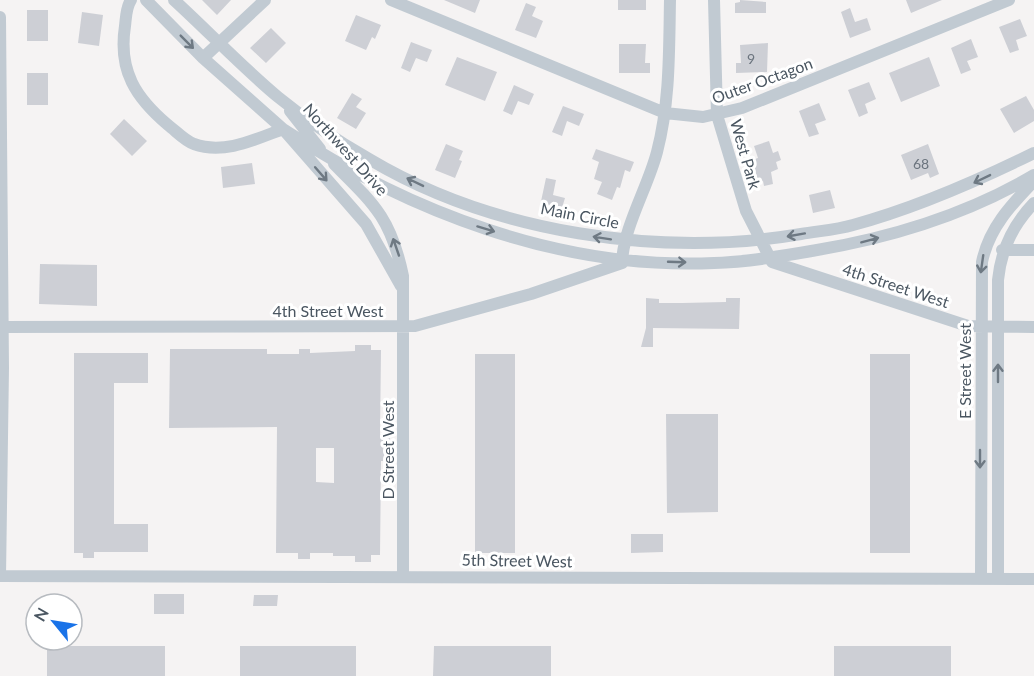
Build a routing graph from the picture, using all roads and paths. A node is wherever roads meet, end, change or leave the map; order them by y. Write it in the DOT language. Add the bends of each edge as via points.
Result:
graph roads {
  1 [pos="131,0"];
  2 [pos="146,0"];
  3 [pos="174,0"];
  4 [pos="265,0"];
  5 [pos="391,0"];
  6 [pos="670,0"];
  7 [pos="714,0"];
  8 [pos="1009,0"];
  9 [pos="0,17"];
  10 [pos="221,42"];
  11 [pos="203,58"];
  12 [pos="280,99"];
  13 [pos="665,113"];
  14 [pos="717,115"];
  15 [pos="283,129"];
  16 [pos="1034,153"];
  17 [pos="326,156"];
  18 [pos="1034,175"];
  19 [pos="1034,181"];
  20 [pos="1034,203"];
  21 [pos="625,241"];
  22 [pos="761,241"];
  23 [pos="1002,250"];
  24 [pos="1034,250"];
  25 [pos="771,258"];
  26 [pos="622,261"];
  27 [pos="404,292"];
  28 [pos="405,326"];
  29 [pos="980,326"];
  30 [pos="998,326"];
  31 [pos="1,327"];
  32 [pos="1034,327"];
  33 [pos="1,506"];
  34 [pos="403,575"];
  35 [pos="0,576"];
  36 [pos="981,579"];
  37 [pos="998,579"];
  38 [pos="1034,579"];
  1 -- 15 [label="street, Northwest Drive" via="123,58 132,87 160,118 194,144 213,147 233,147"];
  2 -- 11 [label="street, Northwest Drive, one-way"];
  3 -- 10 [label="street, Main Circle"];
  4 -- 10 [label="street"];
  5 -- 13 [label="street, Outer Octagon"];
  6 -- 13 [label="street"];
  7 -- 14 [label="street, West Park"];
  8 -- 14 [label="street, Outer Octagon"];
  9 -- 31 [label="street"];
  10 -- 11 [label="street"];
  10 -- 12 [label="street, Main Circle"];
  11 -- 15 [label="street, Northwest Drive"];
  12 -- 17 [label="street, Northwest Drive"];
  21 -- 12 [label="street, Main Circle, one-way" via="525,220 422,186 369,160"];
  13 -- 14 [label="street, Outer Octagon"];
  13 -- 21 [label="street" via="649,182"];
  14 -- 22 [label="street, West Park" via="746,211"];
  15 -- 17 [label="street"];
  15 -- 27 [label="street, Northwest Drive, one-way" via="366,224"];
  16 -- 22 [label="street, Main Circle, one-way" via="976,182 914,206 850,226"];
  17 -- 26 [label="street, one-way" via="414,202 481,228"];
  27 -- 17 [label="street, Northwest Drive, one-way" via="399,256 387,224 376,206"];
  25 -- 18 [label="street, one-way" via="861,243 934,222 987,201"];
  19 -- 29 [label="street, E Street West, one-way" via="1001,217 985,246 980,276"];
  20 -- 23 [label="street, E Street West" via="1018,221"];
  21 -- 22 [label="street, Main Circle"];
  21 -- 26 [label="street"];
  22 -- 25 [label="street"];
  23 -- 24 [label="street"];
  23 -- 30 [label="street, E Street West"];
  26 -- 25 [label="street, one-way" via="713,263"];
  25 -- 29 [label="street, 4th Street West" via="772,262 968,326"];
  26 -- 28 [label="street, 4th Street West" via="531,294"];
  27 -- 28 [label="street, Northwest Drive"];
  28 -- 31 [label="street, 4th Street West"];
  28 -- 34 [label="street, D Street West"];
  29 -- 30 [label="street, 4th Street West"];
  29 -- 36 [label="street, E Street West, one-way"];
  30 -- 32 [label="street, 4th Street West"];
  37 -- 30 [label="street, E Street West, one-way"];
  31 -- 33 [label="street"];
  33 -- 35 [label="street"];
  34 -- 35 [label="street, 5th Street West"];
  34 -- 36 [label="street, 5th Street West"];
  36 -- 37 [label="street, 5th Street West"];
  37 -- 38 [label="street, 5th Street West"];
}
